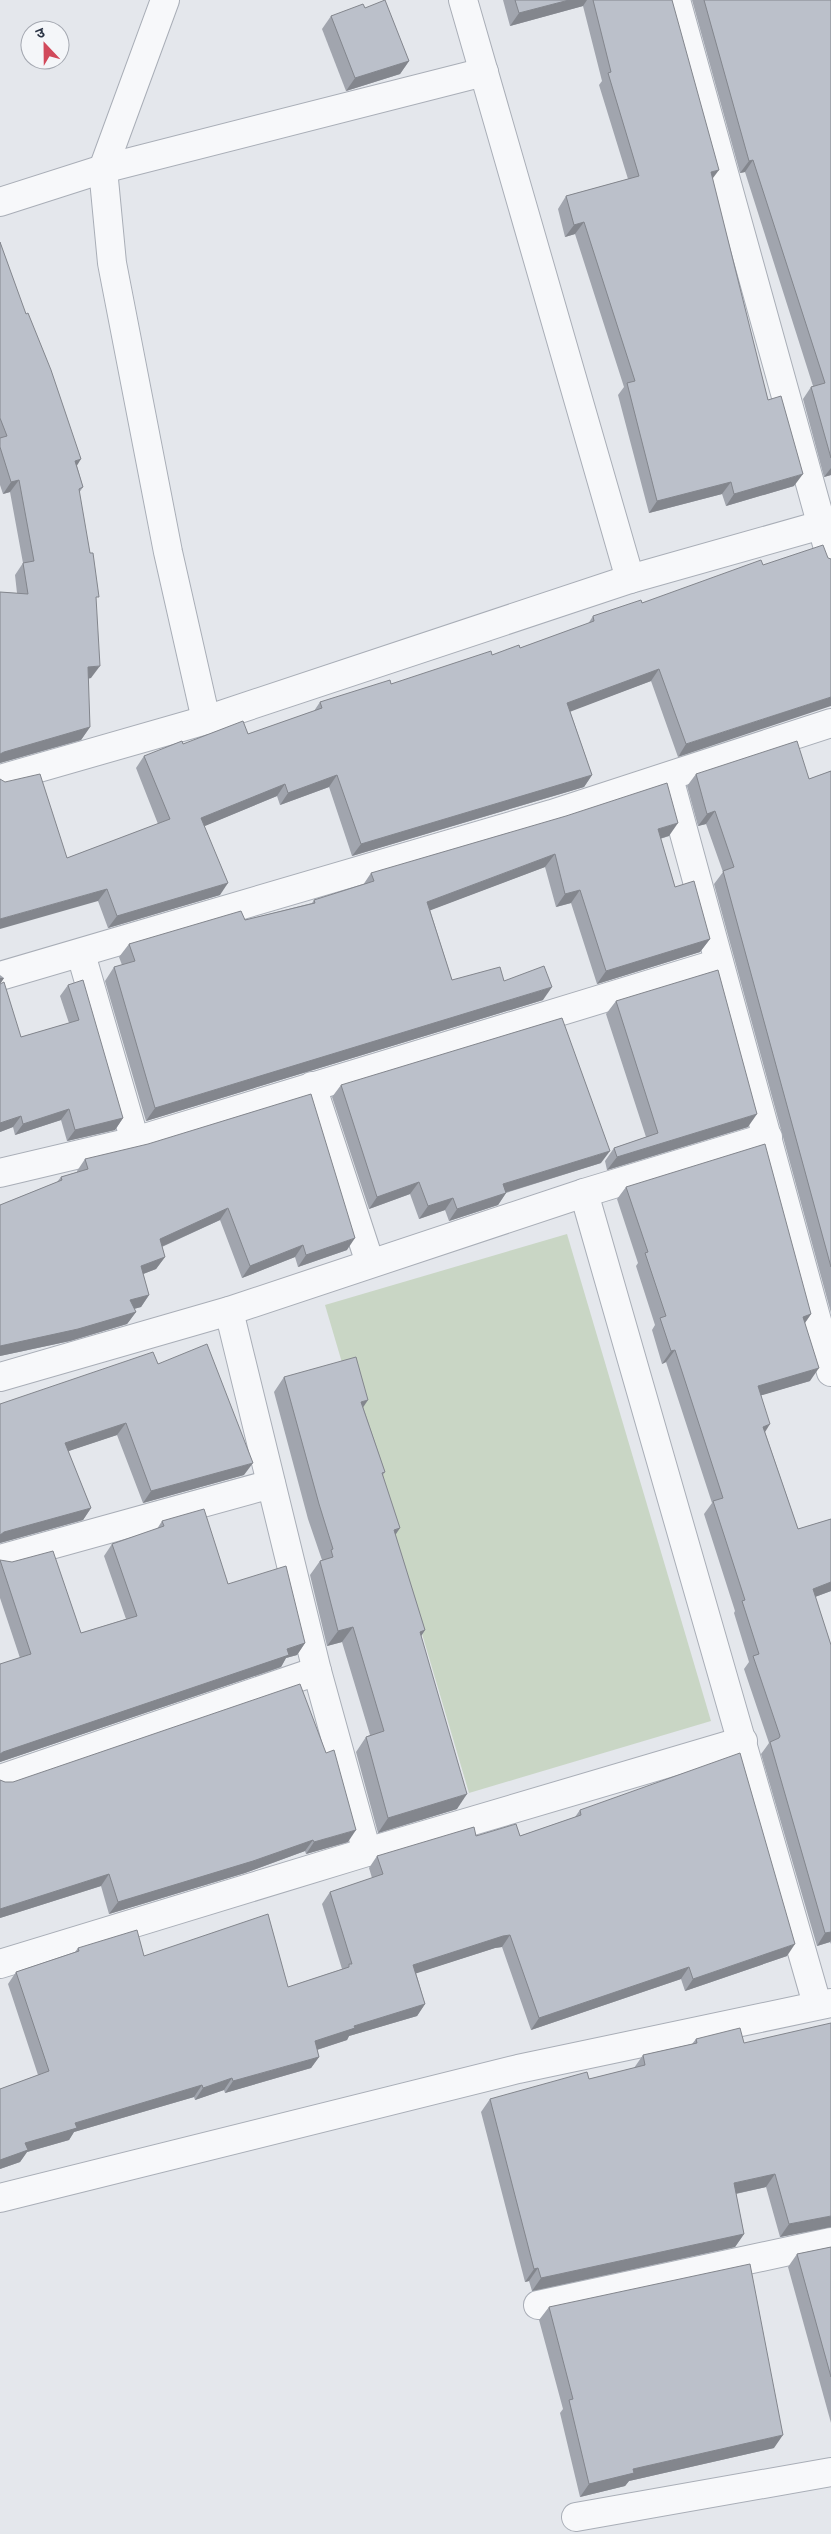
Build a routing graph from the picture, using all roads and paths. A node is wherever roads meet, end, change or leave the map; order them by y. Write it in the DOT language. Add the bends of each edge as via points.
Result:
graph roads {
  1 [pos="165,0"];
  2 [pos="463,0"];
  3 [pos="676,0"];
  4 [pos="484,72"];
  5 [pos="104,169"];
  6 [pos="0,202"];
  7 [pos="822,525"];
  8 [pos="831,559"];
  9 [pos="630,579"];
  10 [pos="206,720"];
  11 [pos="831,723"];
  12 [pos="669,778"];
  13 [pos="0,779"];
  14 [pos="81,954"];
  15 [pos="719,963"];
  16 [pos="0,976"];
  17 [pos="312,1086"];
  18 [pos="768,1137"];
  19 [pos="135,1141"];
  20 [pos="0,1173"];
  21 [pos="584,1193"];
  22 [pos="370,1263"];
  23 [pos="229,1311"];
  24 [pos="831,1372"];
  25 [pos="0,1377"];
  26 [pos="271,1484"];
  27 [pos="0,1559"];
  28 [pos="317,1671"];
  29 [pos="743,1741"];
  30 [pos="0,1779"];
  31 [pos="367,1852"];
  32 [pos="0,1964"];
  33 [pos="824,2004"];
  34 [pos="0,2198"];
  35 [pos="831,2242"];
  36 [pos="538,2305"];
  37 [pos="831,2472"];
  38 [pos="576,2517"];
  1 -- 5 [label="street"];
  2 -- 4 [label="street"];
  3 -- 7 [label="street"];
  4 -- 5 [label="street"];
  4 -- 9 [label="street"];
  5 -- 6 [label="street"];
  5 -- 10 [label="street" via="114,273 168,552"];
  7 -- 8 [label="street"];
  7 -- 9 [label="street"];
  9 -- 10 [label="street"];
  10 -- 13 [label="street"];
  11 -- 12 [label="street"];
  12 -- 14 [label="street"];
  12 -- 15 [label="street"];
  14 -- 16 [label="street"];
  14 -- 19 [label="street"];
  15 -- 17 [label="street"];
  15 -- 18 [label="street"];
  17 -- 19 [label="street"];
  17 -- 22 [label="street"];
  18 -- 21 [label="street"];
  18 -- 24 [label="street"];
  19 -- 20 [label="street"];
  21 -- 22 [label="street"];
  21 -- 29 [label="street"];
  22 -- 23 [label="street"];
  23 -- 25 [label="street"];
  23 -- 26 [label="street"];
  26 -- 27 [label="street"];
  26 -- 28 [label="street"];
  28 -- 30 [label="street"];
  28 -- 31 [label="street"];
  29 -- 31 [label="street"];
  29 -- 33 [label="street"];
  31 -- 32 [label="street"];
  33 -- 34 [label="street" via="518,2069"];
  35 -- 36 [label="street"];
  37 -- 38 [label="street"];
}
